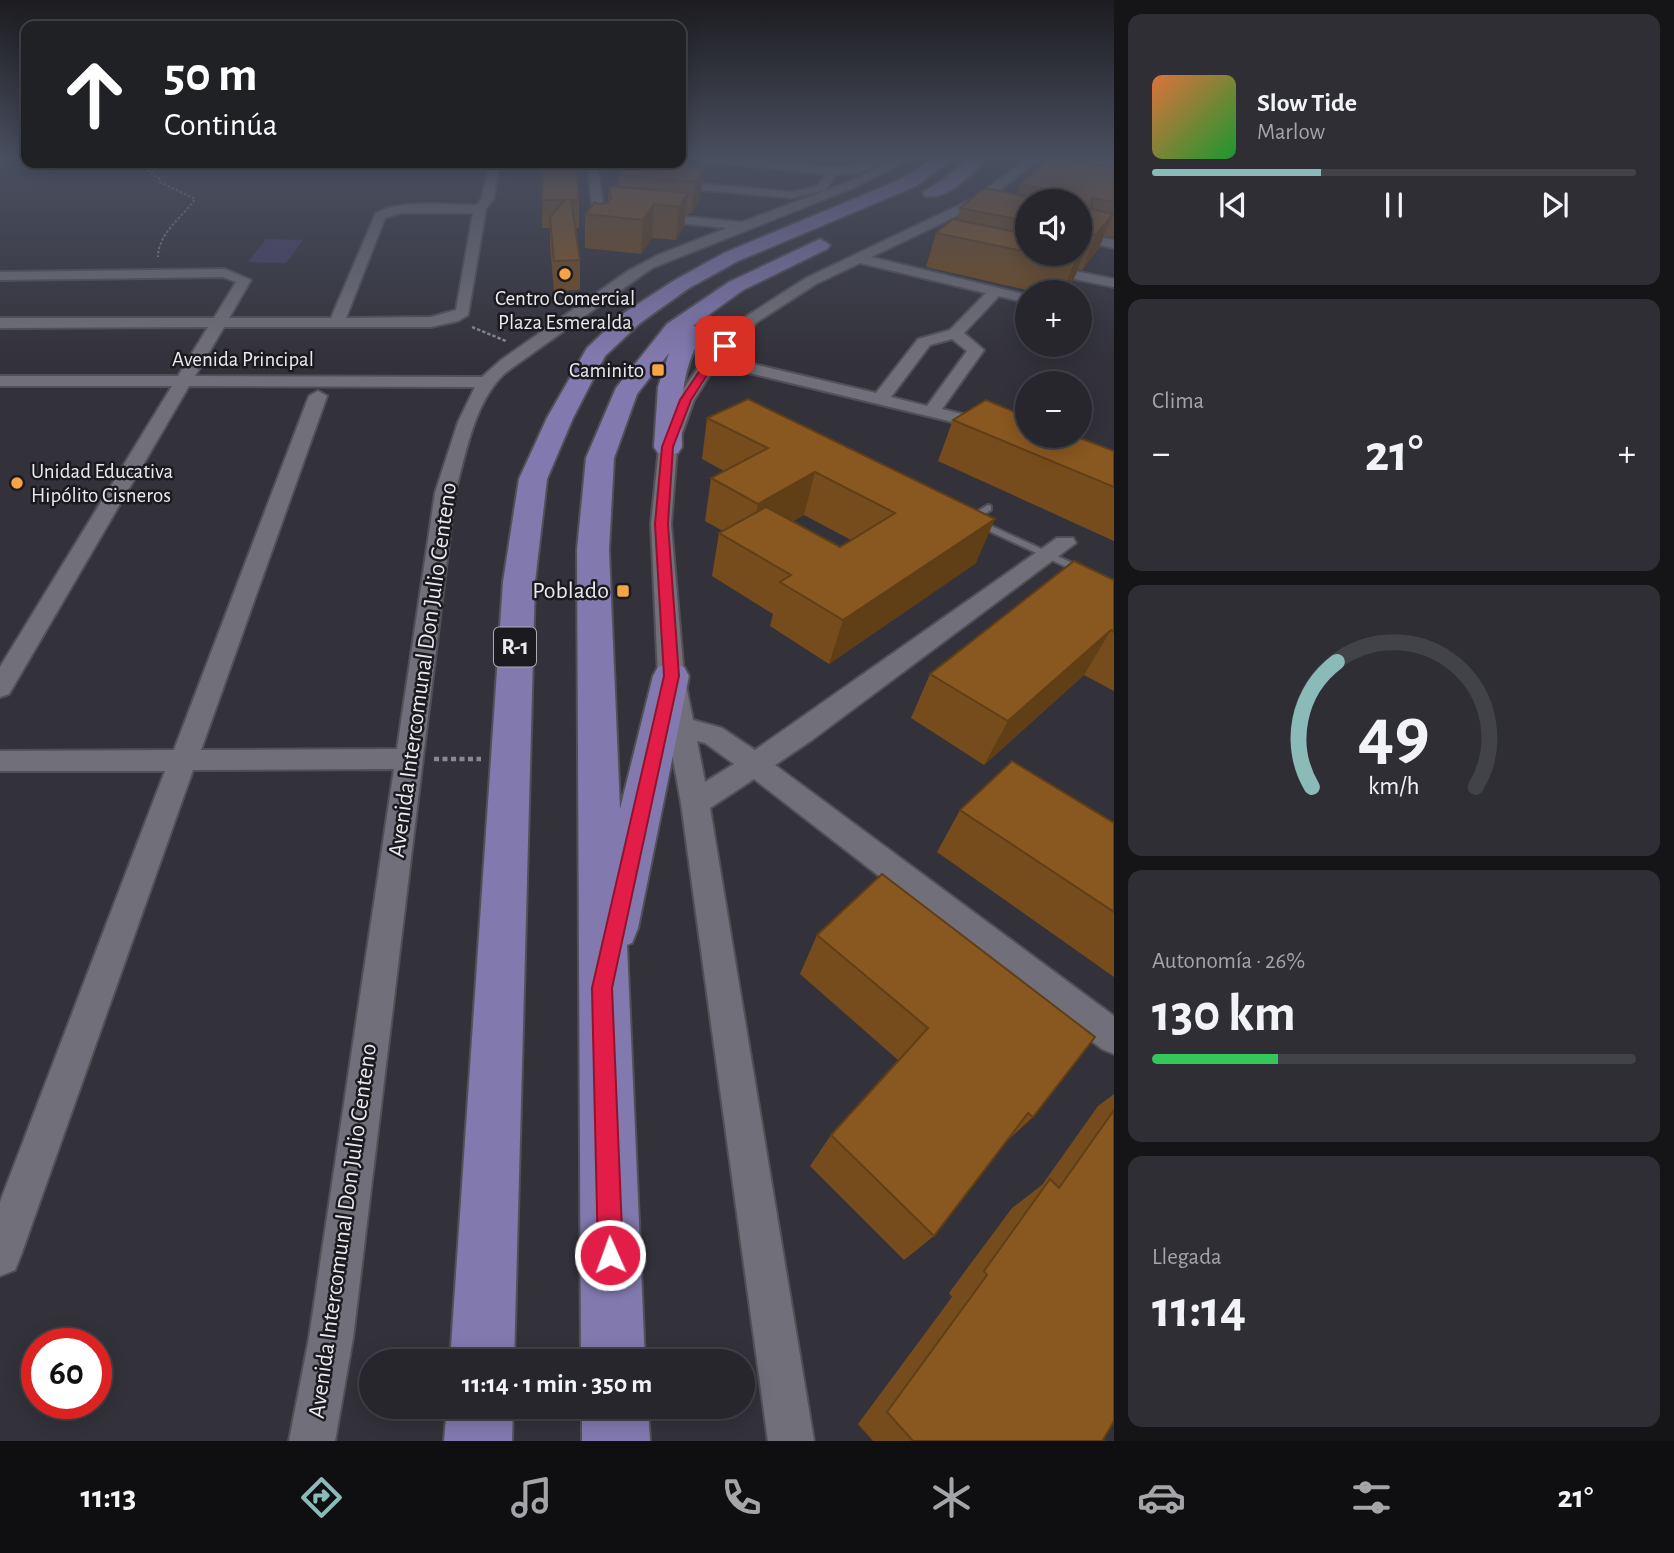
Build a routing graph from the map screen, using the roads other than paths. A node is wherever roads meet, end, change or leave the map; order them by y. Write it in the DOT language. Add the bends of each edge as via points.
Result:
graph roads {
  1 [pos="377,224"];
  2 [pos="477,224"];
  3 [pos="602,224"];
  4 [pos="728,224"];
  5 [pos="748,224"];
  6 [pos="809,224"];
  7 [pos="867,224"];
  8 [pos="942,224"];
  9 [pos="745,226"];
  10 [pos="601,232"];
  11 [pos="1092,239"];
  12 [pos="1114,244"];
  13 [pos="858,258"];
  14 [pos="1032,266"];
  15 [pos="1114,266"];
  16 [pos="0,276"];
  17 [pos="1108,282"];
  18 [pos="730,291"];
  19 [pos="995,292"];
  20 [pos="1015,296"];
  21 [pos="218,322"];
  22 [pos="337,322"];
  23 [pos="0,323"];
  24 [pos="955,333"];
  25 [pos="712,359"];
  26 [pos="0,381"];
  27 [pos="178,389"];
  28 [pos="483,389"];
  29 [pos="0,396"];
  30 [pos="318,396"];
  31 [pos="880,400"];
  32 [pos="931,412"];
  33 [pos="1015,432"];
  34 [pos="668,447"];
  35 [pos="988,508"];
  36 [pos="970,519"];
  37 [pos="954,526"];
  38 [pos="1056,549"];
  39 [pos="1114,586"];
  40 [pos="671,676"];
  41 [pos="0,688"];
  42 [pos="683,727"];
  43 [pos="408,760"];
  44 [pos="0,761"];
  45 [pos="183,761"];
  46 [pos="757,765"];
  47 [pos="695,803"];
  48 [pos="602,988"];
  49 [pos="1114,1037"];
  50 [pos="0,1255"];
  51 [pos="483,1349"];
  52 [pos="613,1349"];
  53 [pos="479,1419"];
  54 [pos="615,1419"];
  55 [pos="312,1441"];
  56 [pos="478,1441"];
  57 [pos="616,1441"];
  58 [pos="791,1441"];
  1 -- 22 [label="street"];
  2 -- 22 [label="street" via="463,312 431,322"];
  3 -- 10 [label="street"];
  4 -- 9 [label="street"];
  5 -- 9 [label="street, Avenida Intercomunal Don Julio Centeno"];
  6 -- 51 [label="main road, R-1" via="731,257 632,318 595,353 533,479 519,582"];
  7 -- 18 [label="main road"];
  8 -- 13 [label="street"];
  9 -- 28 [label="street, Avenida Intercomunal Don Julio Centeno" via="636,272 509,362"];
  11 -- 12 [label="street"];
  13 -- 19 [label="street"];
  13 -- 25 [label="street" via="751,319"];
  14 -- 17 [label="street"];
  15 -- 17 [label="street"];
  16 -- 21 [label="street" via="225,273 244,279"];
  18 -- 34 [label="main road" via="678,357 668,388"];
  18 -- 48 [label="main road" via="675,330 625,393 600,458 593,550"];
  19 -- 20 [label="street"];
  19 -- 24 [label="street"];
  21 -- 22 [label="street"];
  21 -- 23 [label="street"];
  21 -- 27 [label="street"];
  24 -- 31 [label="street" via="924,342"];
  24 -- 32 [label="street" via="976,350"];
  25 -- 31 [label="street"];
  25 -- 34 [label="street" via="685,400"];
  26 -- 27 [label="street, Avenida Principal"];
  27 -- 28 [label="street, Avenida Principal"];
  27 -- 29 [label="street, Avenida Principal"];
  27 -- 30 [label="street, Avenida Principal"];
  27 -- 41 [label="street"];
  28 -- 30 [label="street, Avenida Principal"];
  28 -- 43 [label="street, Avenida Intercomunal Don Julio Centeno" via="445,493"];
  30 -- 45 [label="street"];
  31 -- 32 [label="street"];
  32 -- 33 [label="street"];
  34 -- 40 [label="street" via="661,524"];
  35 -- 36 [label="lane"];
  36 -- 37 [label="lane"];
  36 -- 38 [label="lane"];
  38 -- 39 [label="lane"];
  38 -- 46 [label="street"];
  40 -- 42 [label="street"];
  40 -- 48 [label="main road"];
  42 -- 46 [label="street" via="713,735"];
  42 -- 47 [label="street"];
  43 -- 45 [label="street"];
  43 -- 55 [label="street, Avenida Intercomunal Don Julio Centeno" via="331,1338"];
  44 -- 45 [label="street"];
  45 -- 50 [label="street"];
  46 -- 47 [label="street"];
  46 -- 49 [label="street"];
  47 -- 58 [label="street"];
  48 -- 52 [label="main road"];
  53 -- 56 [label="main road"];
  54 -- 57 [label="main road"];
}
